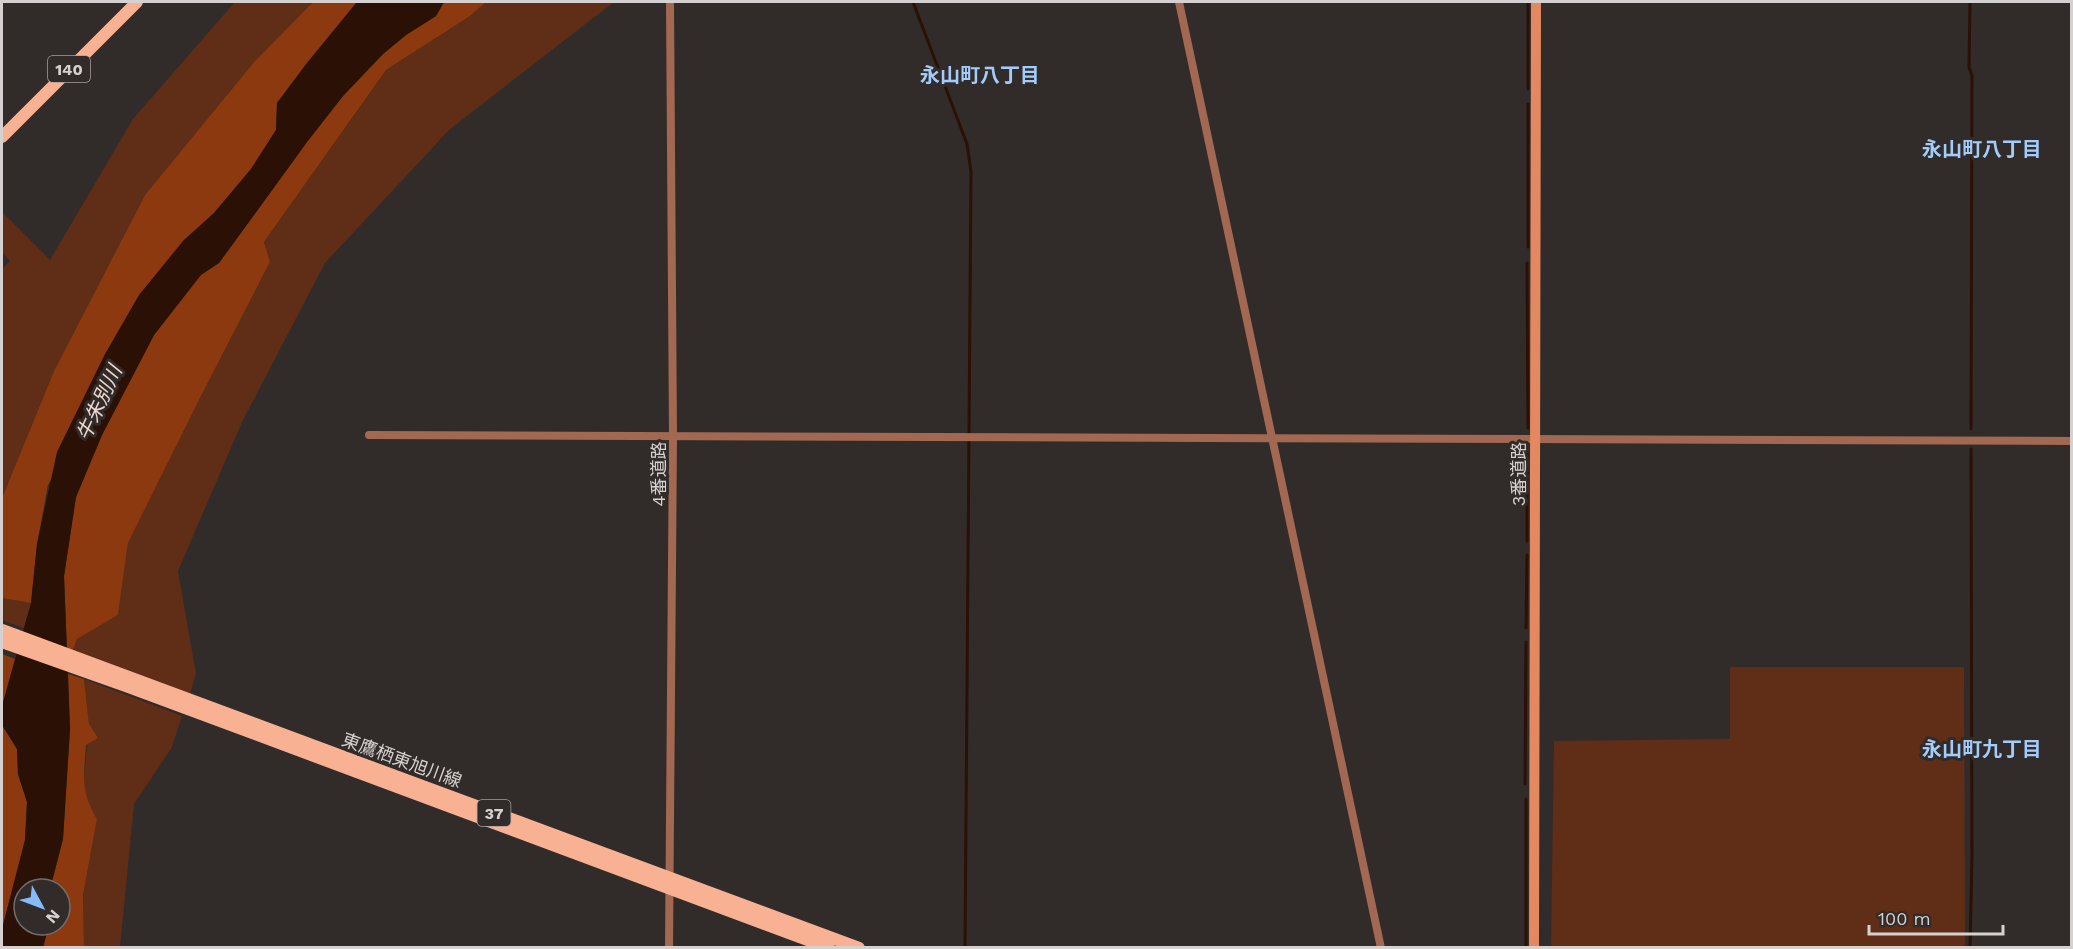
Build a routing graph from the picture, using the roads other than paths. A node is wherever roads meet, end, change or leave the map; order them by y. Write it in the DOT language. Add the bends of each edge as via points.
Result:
graph roads {
  1 [pos="137,2"];
  2 [pos="670,2"];
  3 [pos="1179,2"];
  4 [pos="1536,2"];
  5 [pos="2,137"];
  6 [pos="369,435"];
  7 [pos="673,436"];
  8 [pos="1535,439"];
  9 [pos="1272,440"];
  10 [pos="2072,441"];
  11 [pos="2,630"];
  12 [pos="2,642"];
  13 [pos="128,681"];
  14 [pos="670,883"];
  15 [pos="669,948"];
  16 [pos="829,948"];
  17 [pos="859,948"];
  18 [pos="1381,948"];
  19 [pos="1534,948"];
  1 -- 5 [label="main road, 140"];
  2 -- 7 [label="street, 4番道路"];
  3 -- 9 [label="street"];
  4 -- 8 [label="street, 3番道路"];
  6 -- 7 [label="street"];
  7 -- 9 [label="street"];
  7 -- 14 [label="street, 4番道路"];
  8 -- 9 [label="street"];
  8 -- 10 [label="street"];
  8 -- 19 [label="street, 3番道路"];
  9 -- 18 [label="street"];
  11 -- 13 [label="main road, 東鷹栖東旭川線 / 37"];
  12 -- 13 [label="main road, 東鷹栖東旭川線 / 37"];
  13 -- 14 [label="main road, 東鷹栖東旭川線 / 37" via="199,704"];
  14 -- 15 [label="street, 4番道路"];
  14 -- 16 [label="main road, 東鷹栖東旭川線 / 37"];
  14 -- 17 [label="main road, 東鷹栖東旭川線 / 37"];
}
